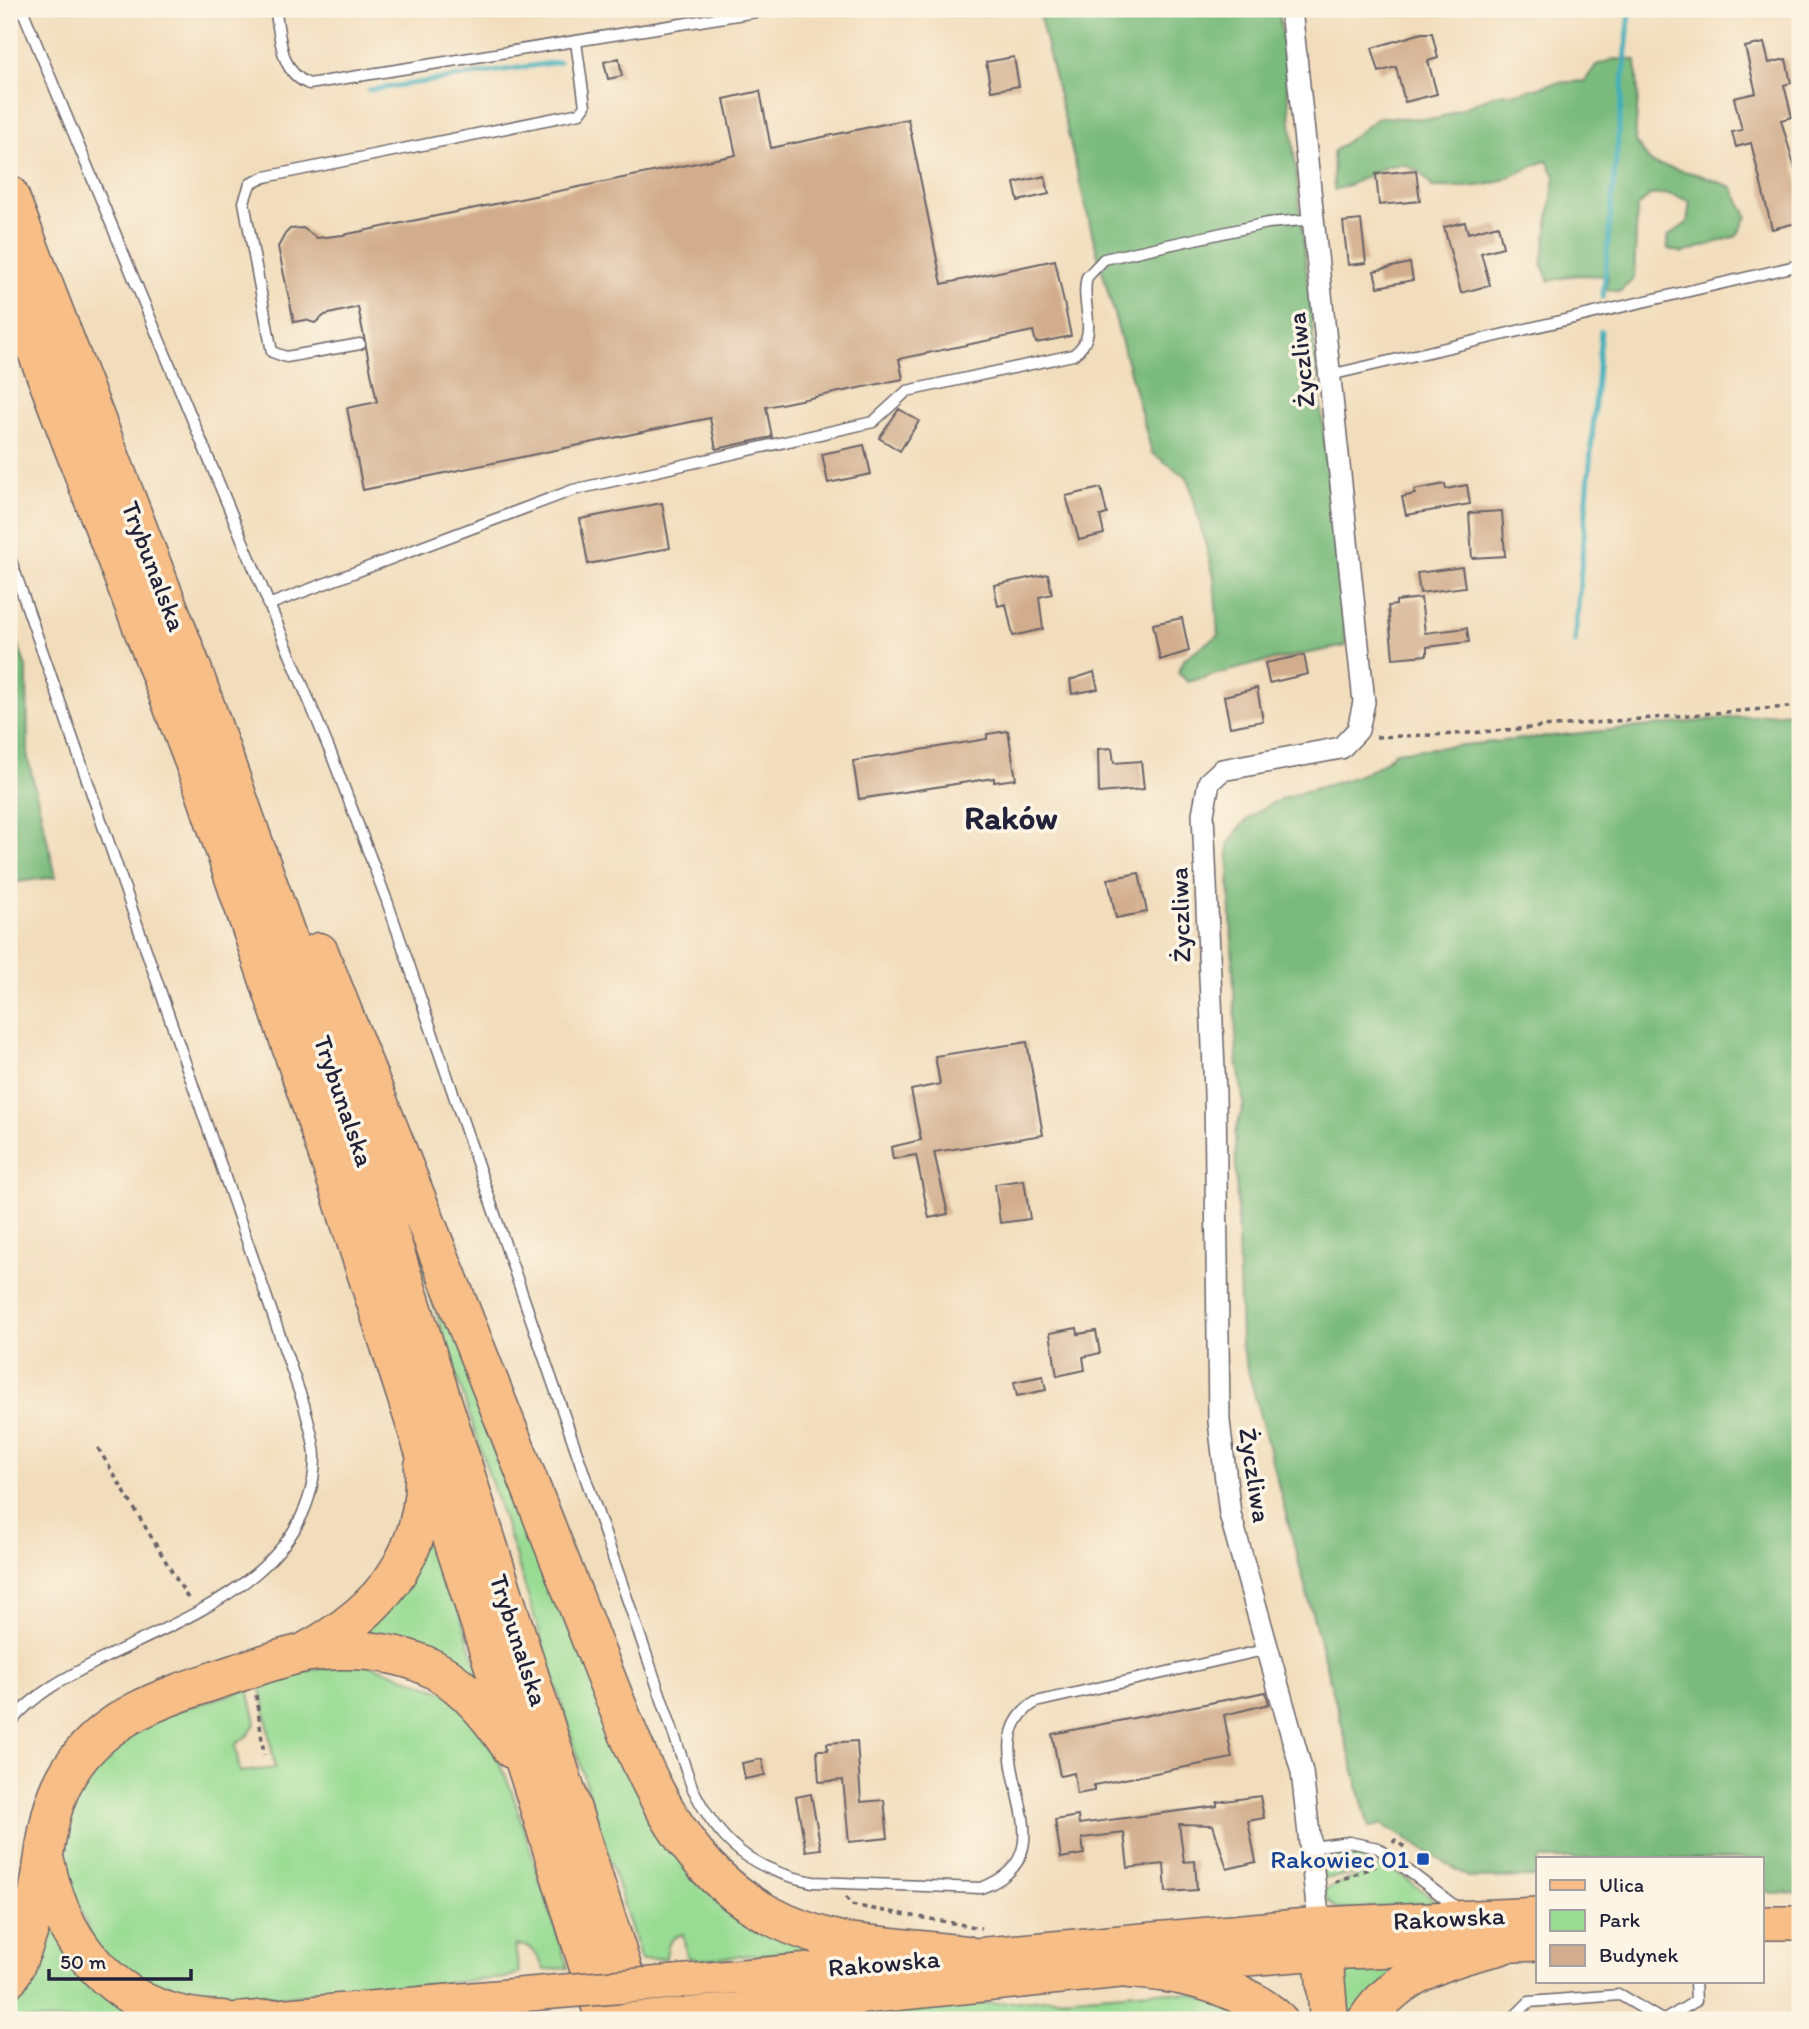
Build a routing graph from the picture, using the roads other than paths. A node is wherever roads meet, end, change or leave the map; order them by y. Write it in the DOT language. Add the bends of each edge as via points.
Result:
graph roads {
  1 [pos="22,9"];
  2 [pos="275,9"];
  3 [pos="775,9"];
  4 [pos="1291,9"];
  5 [pos="576,42"];
  6 [pos="9,195"];
  7 [pos="1315,219"];
  8 [pos="1800,265"];
  9 [pos="9,279"];
  10 [pos="360,344"];
  11 [pos="1330,375"];
  12 [pos="9,555"];
  13 [pos="268,605"];
  14 [pos="193,671"];
  15 [pos="424,1450"];
  16 [pos="1268,1649"];
  17 [pos="300,1654"];
  18 [pos="9,1726"];
  19 [pos="533,1784"];
  20 [pos="45,1844"];
  21 [pos="1312,1847"];
  22 [pos="1536,1915"];
  23 [pos="1764,1923"];
  24 [pos="1800,1923"];
  25 [pos="1490,1931"];
  26 [pos="1321,1939"];
  27 [pos="962,1943"];
  28 [pos="1536,1943"];
  29 [pos="1129,1969"];
  30 [pos="9,1978"];
  31 [pos="1695,1983"];
  32 [pos="223,2020"];
  33 [pos="230,2020"];
  34 [pos="605,2020"];
  35 [pos="626,2020"];
  36 [pos="639,2020"];
  37 [pos="1278,2020"];
  38 [pos="1329,2020"];
  39 [pos="1367,2020"];
  40 [pos="1511,2020"];
  41 [pos="1663,2020"];
  1 -- 13 [label="lane"];
  2 -- 5 [label="lane" via="287,69 309,84"];
  3 -- 5 [label="lane"];
  4 -- 7 [label="street, Życzliwa"];
  5 -- 10 [label="lane" via="585,106 580,113 265,177 250,184 244,202 272,352 286,358"];
  6 -- 14 [label="highway, Trybunalska"];
  7 -- 11 [label="street, Życzliwa"];
  7 -- 13 [label="lane" via="1268,223 1104,259 1087,277 1084,302 1090,333 1083,349 1073,355 907,391 873,422 573,490"];
  8 -- 11 [label="lane"];
  9 -- 15 [label="highway, Trybunalska" via="202,783"];
  11 -- 16 [label="street, Życzliwa" via="1364,702 1358,730 1331,752 1222,769 1209,782 1203,814 1215,1093 1219,1421 1230,1514"];
  12 -- 18 [label="lane" via="304,1405 315,1455 311,1493 297,1528 274,1560 195,1611 78,1670 37,1697"];
  13 -- 16 [label="lane" via="387,901 692,1787 719,1833 766,1870 813,1882 981,1888 1016,1867 1025,1846 1009,1748 1020,1712 1036,1702"];
  14 -- 27 [label="highway" via="251,781 628,1733 666,1815 707,1870 760,1910 845,1942"];
  14 -- 36 [label="highway, Trybunalska" via="367,1164"];
  15 -- 17 [label="highway" via="419,1515 403,1566 360,1617"];
  15 -- 19 [label="highway, Trybunalska"];
  16 -- 21 [label="street, Życzliwa" via="1302,1772"];
  17 -- 19 [label="highway" via="369,1651 439,1671 497,1728"];
  17 -- 20 [label="highway" via="139,1709 98,1737 59,1790"];
  19 -- 34 [label="highway"];
  20 -- 30 [label="highway" via="32,1923"];
  20 -- 32 [label="highway" via="61,1917 92,1965 146,2003 194,2018"];
  21 -- 25 [label="lane" via="1359,1842 1387,1853"];
  21 -- 26 [label="street, Życzliwa"];
  22 -- 25 [label="main road, Rakowska"];
  23 -- 24 [label="main road"];
  25 -- 26 [label="main road, Rakowska"];
  25 -- 28 [label="main road, Rakowska"];
  25 -- 39 [label="highway" via="1453,1959 1413,1977 1385,1998"];
  26 -- 27 [label="main road, Rakowska"];
  26 -- 29 [label="main road, Rakowska"];
  26 -- 38 [label="highway"];
  27 -- 33 [label="main road, Rakowska, bridge" via="676,1982"];
  29 -- 35 [label="main road, Rakowska, bridge" via="910,1995"];
  29 -- 37 [label="highway" via="1217,1986"];
  31 -- 41 [label="lane" via="1696,2000"];
  40 -- 41 [label="lane" via="1529,2002 1620,1995"];
}
